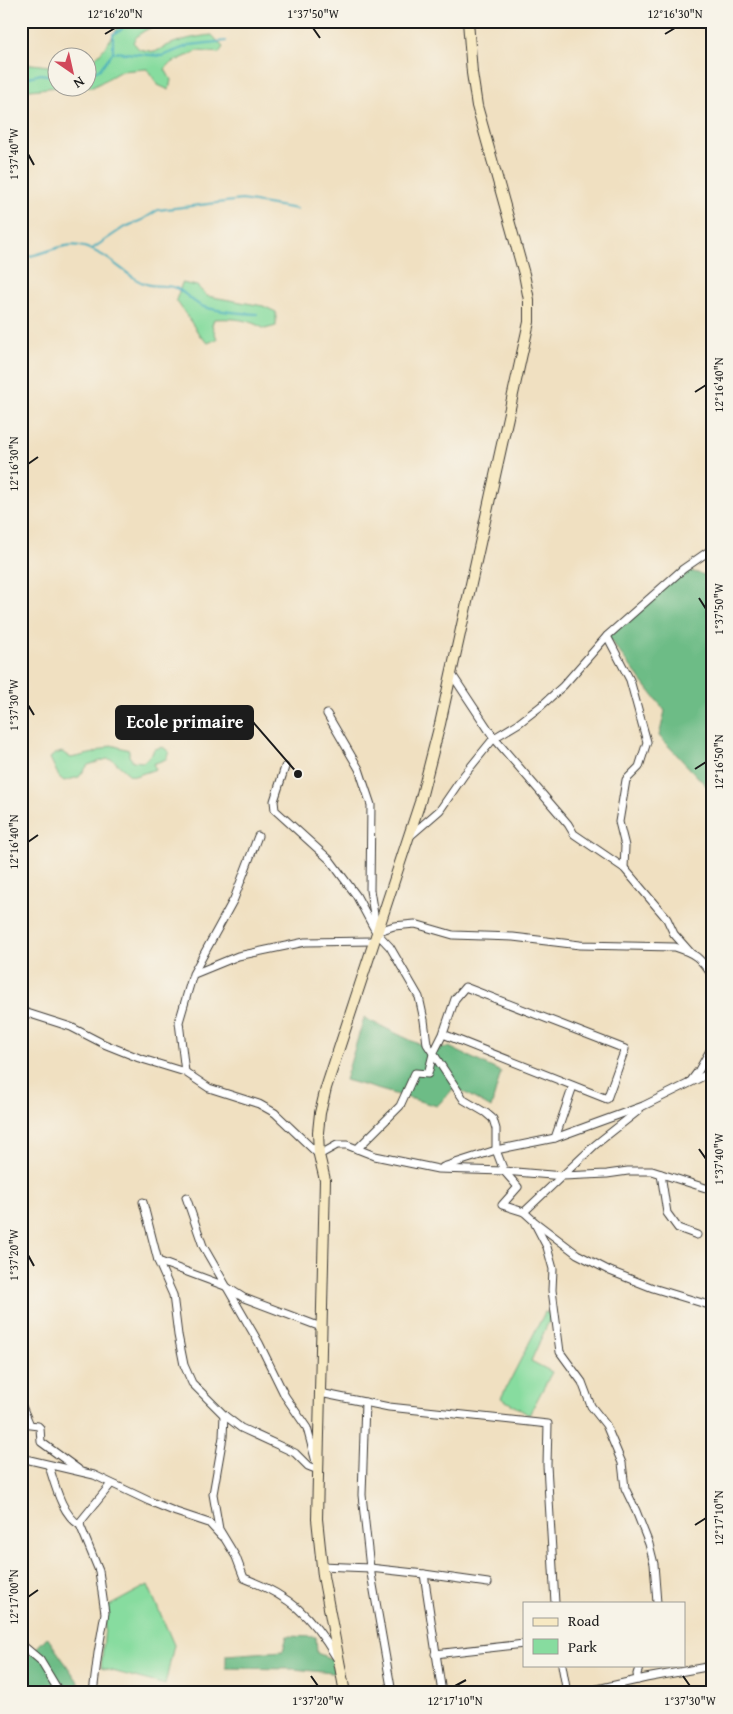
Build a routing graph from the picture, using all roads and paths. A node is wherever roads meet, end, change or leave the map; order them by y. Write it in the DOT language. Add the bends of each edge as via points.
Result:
graph roads {
  1 [pos="468,21"];
  2 [pos="712,549"];
  3 [pos="607,636"];
  4 [pos="451,673"];
  5 [pos="327,714"];
  6 [pos="494,738"];
  7 [pos="285,767"];
  8 [pos="258,836"];
  9 [pos="410,836"];
  10 [pos="624,868"];
  11 [pos="375,936"];
  12 [pos="690,952"];
  13 [pos="194,974"];
  14 [pos="712,975"];
  15 [pos="21,1012"];
  16 [pos="443,1034"];
  17 [pos="712,1046"];
  18 [pos="433,1054"];
  19 [pos="185,1072"];
  20 [pos="712,1072"];
  21 [pos="688,1084"];
  22 [pos="573,1086"];
  23 [pos="643,1106"];
  24 [pos="555,1138"];
  25 [pos="357,1149"];
  26 [pos="496,1150"];
  27 [pos="319,1155"];
  28 [pos="438,1169"];
  29 [pos="504,1171"];
  30 [pos="661,1174"];
  31 [pos="563,1176"];
  32 [pos="712,1190"];
  33 [pos="186,1197"];
  34 [pos="143,1202"];
  35 [pos="524,1212"];
  36 [pos="535,1222"];
  37 [pos="697,1235"];
  38 [pos="158,1261"];
  39 [pos="225,1286"];
  40 [pos="712,1306"];
  41 [pos="321,1327"];
  42 [pos="320,1393"];
  43 [pos="365,1402"];
  44 [pos="21,1404"];
  45 [pos="224,1415"];
  46 [pos="21,1458"];
  47 [pos="49,1466"];
  48 [pos="318,1470"];
  49 [pos="80,1471"];
  50 [pos="111,1484"];
  51 [pos="80,1526"];
  52 [pos="230,1545"];
  53 [pos="321,1566"];
  54 [pos="370,1568"];
  55 [pos="424,1574"];
  56 [pos="488,1583"];
  57 [pos="555,1602"];
  58 [pos="657,1602"];
  59 [pos="21,1644"];
  60 [pos="523,1644"];
  61 [pos="435,1654"];
  62 [pos="339,1662"];
  63 [pos="562,1666"];
  64 [pos="640,1666"];
  65 [pos="712,1666"];
  66 [pos="638,1680"];
  67 [pos="60,1693"];
  68 [pos="93,1693"];
  69 [pos="345,1693"];
  70 [pos="392,1693"];
  71 [pos="442,1693"];
  72 [pos="567,1693"];
  73 [pos="580,1693"];
  1 -- 4 [label="street" via="477,106 524,274 529,319"];
  2 -- 3 [label="street" via="683,569"];
  3 -- 6 [label="street" via="563,686 520,723"];
  3 -- 10 [label="street" via="630,680 647,742 639,767 626,780 620,822 625,846"];
  4 -- 6 [label="street"];
  4 -- 9 [label="street"];
  5 -- 11 [label="street" via="359,769 371,805 370,890"];
  6 -- 9 [label="street" via="440,810"];
  6 -- 10 [label="street" via="574,834"];
  7 -- 11 [label="street" via="274,801 275,810 330,860 356,895"];
  8 -- 13 [label="street" via="234,899"];
  9 -- 11 [label="street"];
  10 -- 12 [label="street"];
  11 -- 12 [label="street" via="394,926 415,924 454,935 513,936 580,945 675,947"];
  11 -- 13 [label="street" via="305,942 238,956"];
  11 -- 18 [label="street" via="390,947 419,997 427,1044"];
  11 -- 27 [label="street" via="326,1088 318,1132"];
  12 -- 14 [label="street" via="703,961"];
  13 -- 19 [label="street" via="179,1022"];
  15 -- 19 [label="street" via="71,1028 139,1058"];
  16 -- 18 [label="street"];
  16 -- 22 [label="street"];
  16 -- 22 [label="street" via="455,999 465,987 625,1049 607,1099"];
  17 -- 21 [label="street"];
  18 -- 25 [label="street" via="428,1074 415,1073 400,1106"];
  18 -- 26 [label="street" via="464,1100 492,1119 496,1129"];
  19 -- 27 [label="street" via="209,1088 259,1104 275,1113"];
  20 -- 21 [label="street"];
  21 -- 23 [label="street"];
  22 -- 24 [label="street"];
  23 -- 24 [label="street"];
  23 -- 31 [label="street"];
  24 -- 26 [label="street"];
  25 -- 27 [label="street" via="337,1145"];
  25 -- 28 [label="street"];
  26 -- 28 [label="street"];
  26 -- 29 [label="street"];
  27 -- 41 [label="street" via="325,1180"];
  28 -- 29 [label="street"];
  29 -- 31 [label="street"];
  29 -- 35 [label="street" via="518,1187 502,1205"];
  30 -- 31 [label="street" via="644,1171"];
  30 -- 32 [label="street"];
  30 -- 37 [label="street" via="667,1214 678,1228"];
  31 -- 35 [label="street"];
  33 -- 39 [label="street" via="203,1246"];
  34 -- 38 [label="street"];
  35 -- 36 [label="street"];
  36 -- 40 [label="street" via="578,1254 610,1271"];
  36 -- 58 [label="street" via="553,1269 552,1290 560,1352 582,1382 591,1406 606,1425 622,1463 625,1488 654,1564"];
  38 -- 39 [label="street"];
  38 -- 45 [label="street" via="173,1295 184,1365 192,1382"];
  39 -- 41 [label="street" via="244,1298"];
  39 -- 48 [label="street" via="306,1428"];
  41 -- 42 [label="street"];
  42 -- 43 [label="street"];
  42 -- 48 [label="street"];
  43 -- 54 [label="street" via="362,1495"];
  43 -- 57 [label="street" via="548,1424 547,1465"];
  44 -- 49 [label="street" via="30,1425 40,1428 41,1442"];
  45 -- 48 [label="street" via="242,1428 295,1453 308,1466"];
  45 -- 52 [label="street" via="213,1494 219,1529"];
  46 -- 47 [label="street"];
  47 -- 49 [label="street"];
  47 -- 51 [label="street" via="66,1512"];
  48 -- 53 [label="street" via="316,1520"];
  49 -- 50 [label="street"];
  50 -- 51 [label="street"];
  50 -- 52 [label="street" via="209,1523"];
  51 -- 68 [label="street" via="100,1571 105,1613"];
  52 -- 62 [label="street" via="244,1578 273,1591 300,1611 321,1632"];
  53 -- 54 [label="street"];
  53 -- 62 [label="street"];
  54 -- 55 [label="street"];
  54 -- 70 [label="street"];
  55 -- 56 [label="street"];
  55 -- 61 [label="street"];
  59 -- 67 [label="street" via="40,1660"];
  60 -- 61 [label="street"];
  61 -- 71 [label="street"];
  62 -- 69 [label="street"];
  63 -- 72 [label="street"];
  64 -- 66 [label="street"];
  65 -- 66 [label="street"];
  66 -- 73 [label="street"];
}
